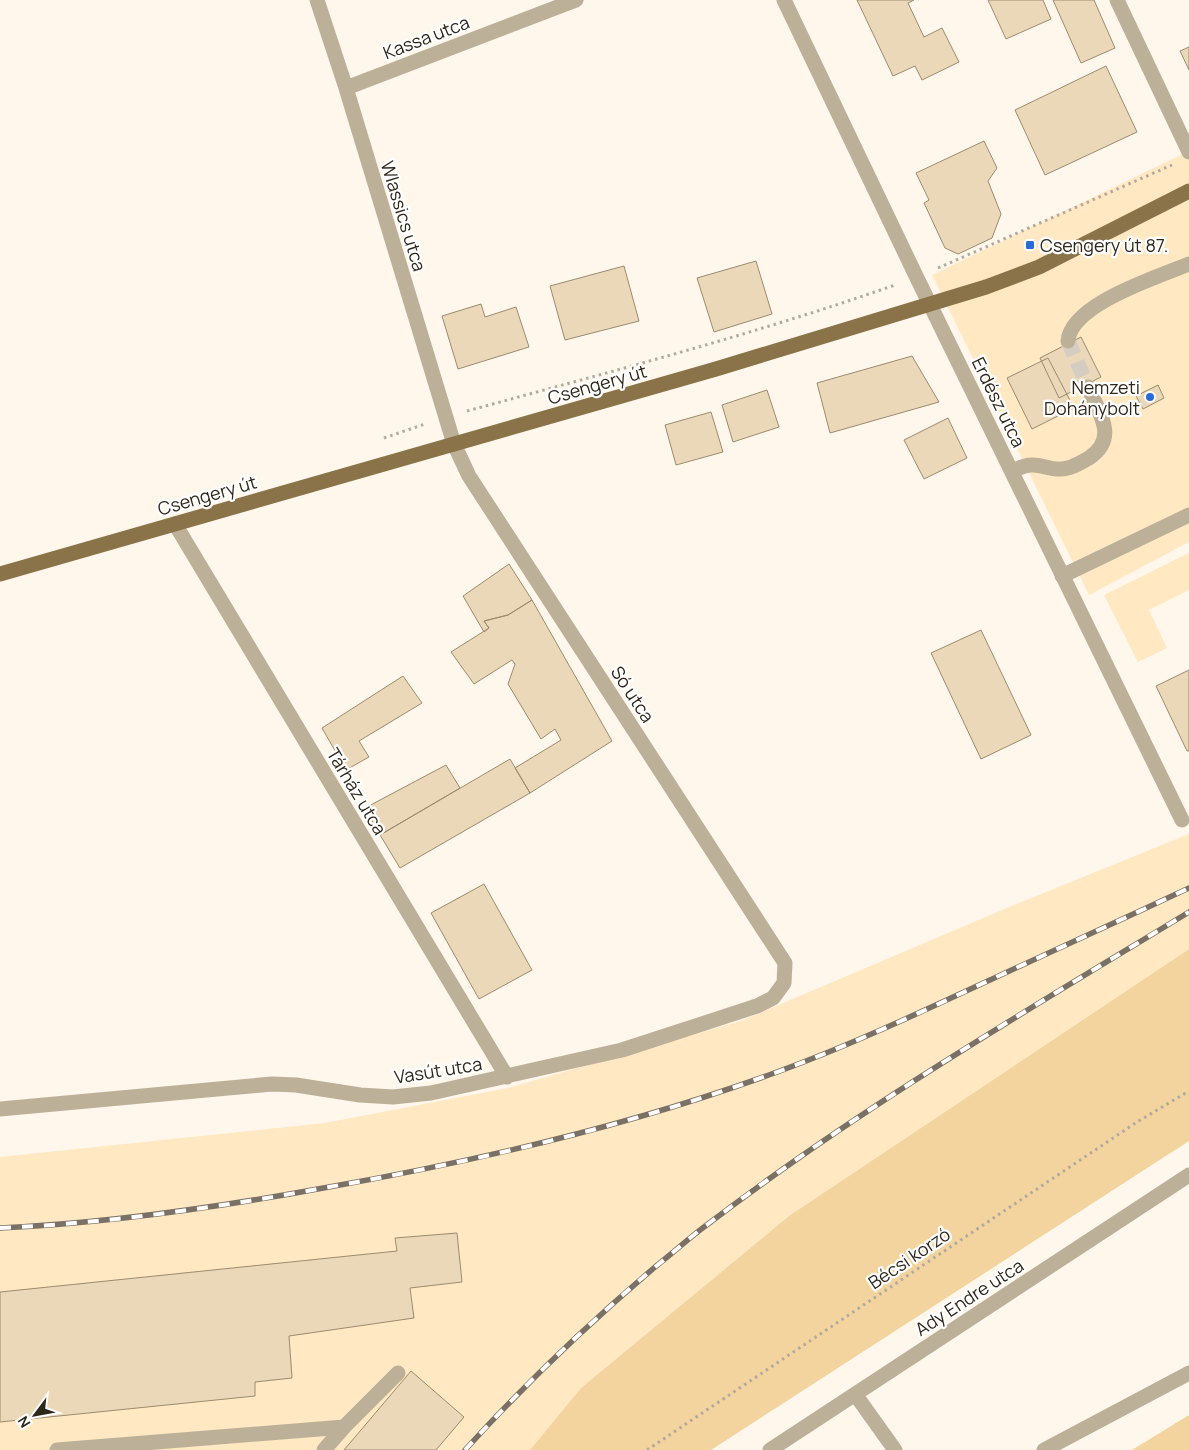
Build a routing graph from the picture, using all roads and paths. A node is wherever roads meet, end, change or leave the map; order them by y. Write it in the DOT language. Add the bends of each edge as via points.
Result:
graph roads {
  1 [pos="317,0"];
  2 [pos="576,0"];
  3 [pos="784,0"];
  4 [pos="1117,0"];
  5 [pos="346,88"];
  6 [pos="1184,156"];
  7 [pos="1189,191"];
  8 [pos="1189,264"];
  9 [pos="917,278"];
  10 [pos="931,304"];
  11 [pos="1068,341"];
  12 [pos="1088,387"];
  13 [pos="445,417"];
  14 [pos="380,439"];
  15 [pos="454,444"];
  16 [pos="1012,471"];
  17 [pos="1189,515"];
  18 [pos="175,524"];
  19 [pos="0,574"];
  20 [pos="1062,576"];
  21 [pos="1182,820"];
  22 [pos="785,963"];
  23 [pos="507,1077"];
  24 [pos="1189,1091"];
  25 [pos="0,1109"];
  26 [pos="1189,1175"];
  27 [pos="398,1373"];
  28 [pos="1189,1374"];
  29 [pos="854,1394"];
  30 [pos="344,1426"];
  31 [pos="146,1443"];
  32 [pos="57,1450"];
  33 [pos="165,1450"];
  34 [pos="324,1450"];
  35 [pos="647,1450"];
  36 [pos="770,1450"];
  37 [pos="895,1450"];
  38 [pos="1044,1450"];
  1 -- 5 [label="street, Wlassics utca"];
  2 -- 5 [label="street, Kassa utca"];
  3 -- 9 [label="street, Erdész utca"];
  4 -- 6 [label="street"];
  5 -- 13 [label="street, Wlassics utca"];
  6 -- 9 [label="path"];
  7 -- 10 [label="main road, Csengery út" via="1039,267"];
  8 -- 11 [label="street" via="1093,307 1072,327"];
  9 -- 10 [label="street, Erdész utca"];
  9 -- 13 [label="path" via="673,354"];
  10 -- 15 [label="main road, Csengery út"];
  10 -- 16 [label="street, Erdész utca"];
  12 -- 16 [label="street" via="1106,428 1105,441 1100,449 1068,468 1032,465"];
  13 -- 14 [label="path"];
  13 -- 15 [label="street, Wlassics utca"];
  15 -- 18 [label="main road, Csengery út"];
  15 -- 22 [label="street, Só utca" via="469,476"];
  16 -- 20 [label="street, Erdész utca"];
  17 -- 20 [label="street"];
  18 -- 19 [label="main road, Csengery út"];
  18 -- 23 [label="street, Tárház utca"];
  20 -- 21 [label="street, Erdész utca"];
  22 -- 23 [label="street, Vasút utca" via="784,983 773,998 757,1006 622,1050"];
  23 -- 25 [label="street, Vasút utca" via="431,1093 393,1097 272,1084"];
  24 -- 35 [label="path, Bécsi korzó" via="1128,1128"];
  26 -- 29 [label="street, Ady Endre utca"];
  27 -- 30 [label="street"];
  28 -- 38 [label="street"];
  29 -- 36 [label="street, Ady Endre utca"];
  29 -- 37 [label="street"];
  30 -- 31 [label="street"];
  30 -- 34 [label="street"];
  31 -- 32 [label="street"];
  31 -- 33 [label="street"];
}
